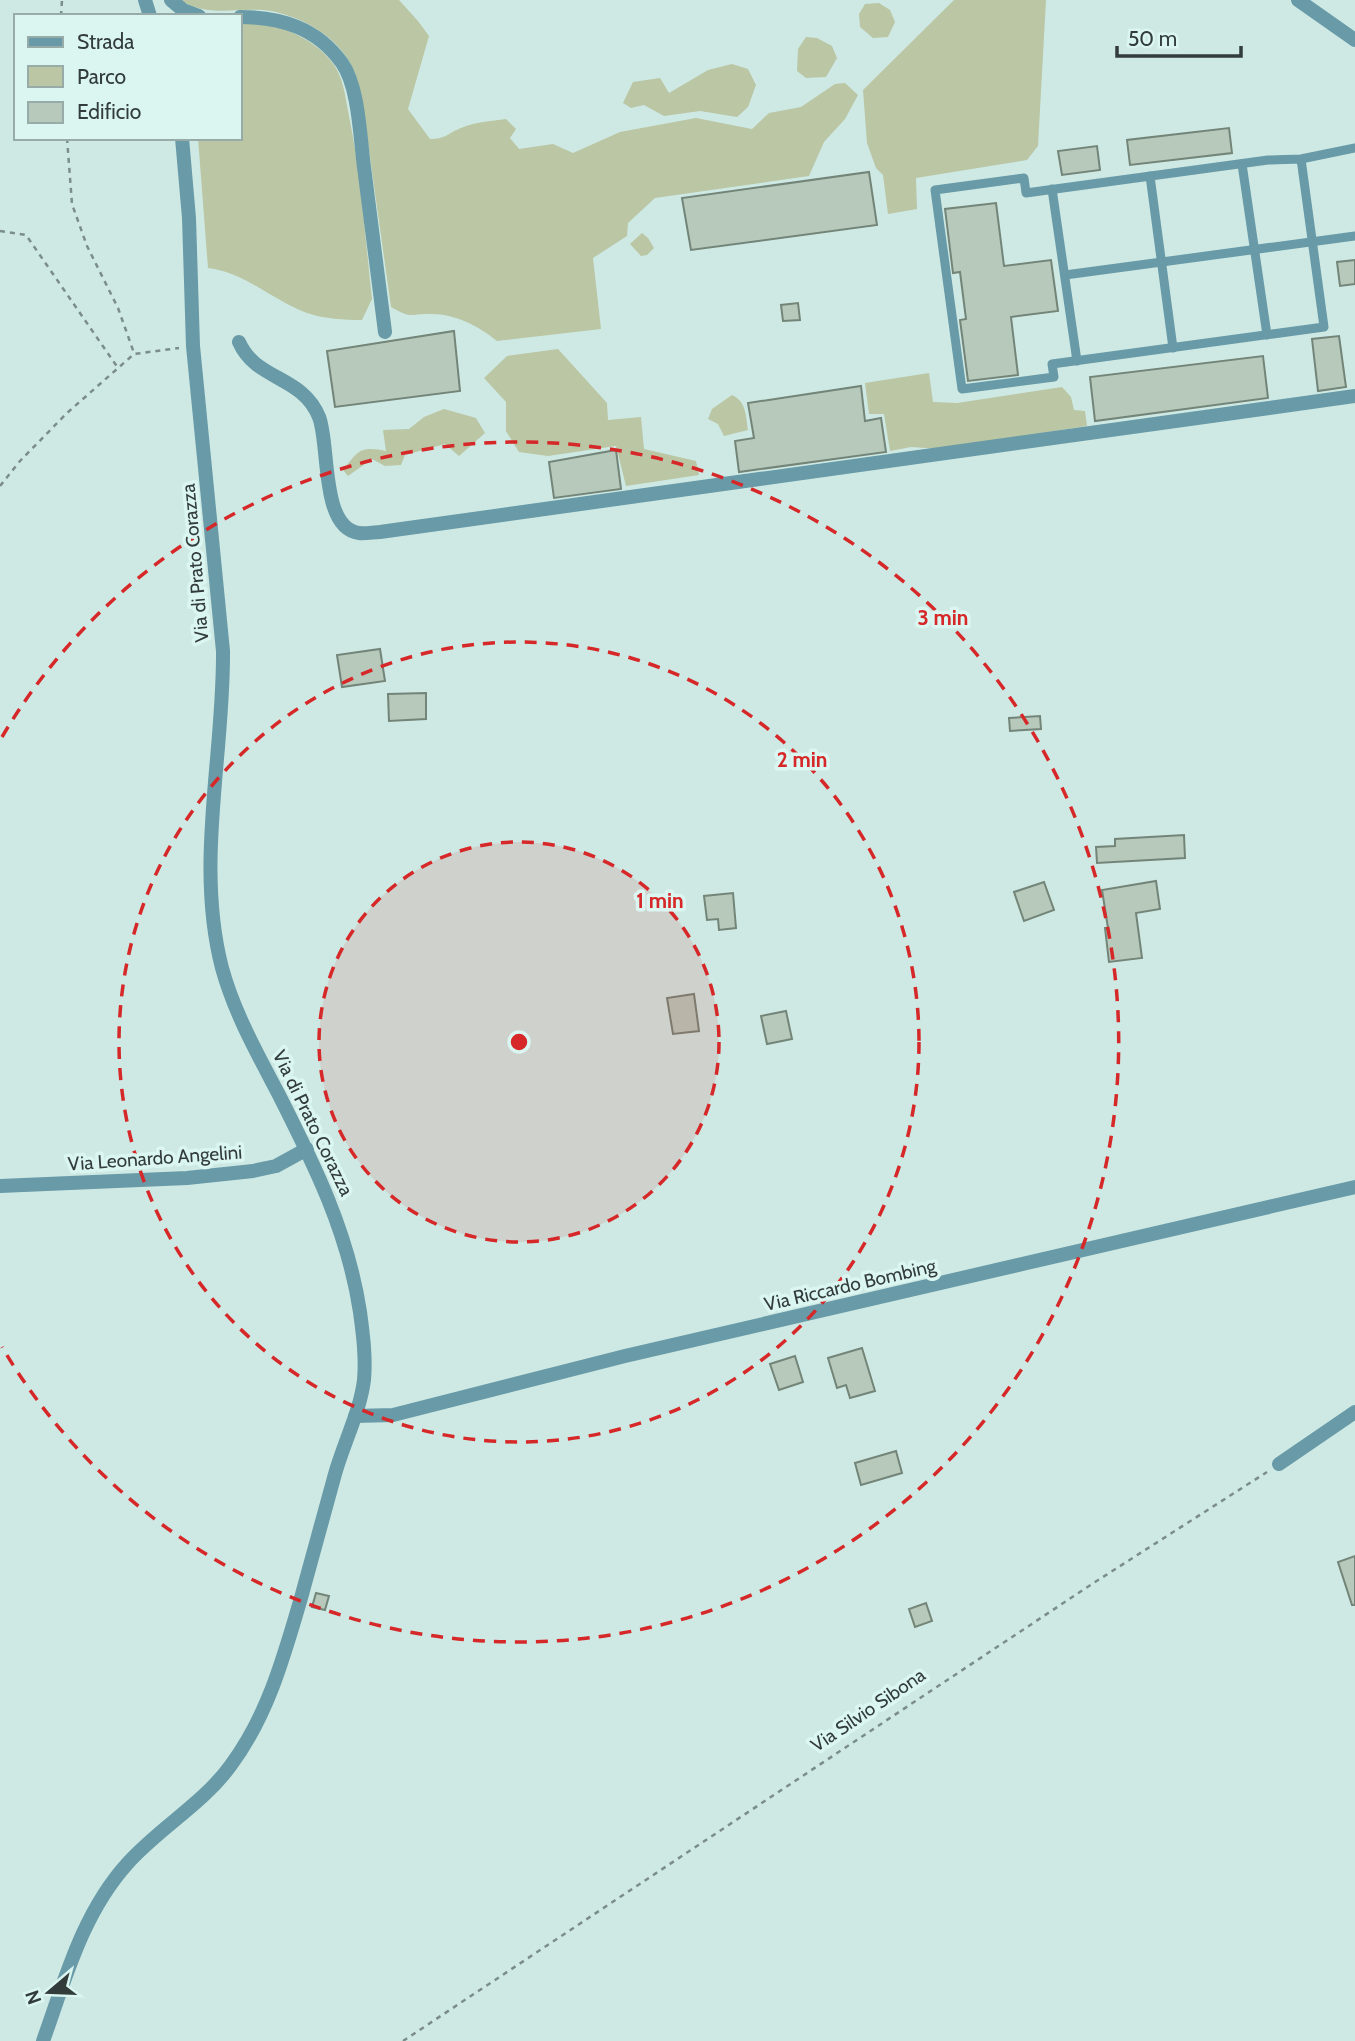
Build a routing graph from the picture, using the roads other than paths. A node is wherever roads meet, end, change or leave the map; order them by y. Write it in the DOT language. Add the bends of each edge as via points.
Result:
graph roads {
  1 [pos="172,0"];
  2 [pos="1298,0"];
  3 [pos="194,14"];
  4 [pos="242,17"];
  5 [pos="1355,40"];
  6 [pos="182,140"];
  7 [pos="1355,148"];
  8 [pos="1301,159"];
  9 [pos="1242,164"];
  10 [pos="1150,176"];
  11 [pos="1052,189"];
  12 [pos="1355,236"];
  13 [pos="1312,242"];
  14 [pos="1255,249"];
  15 [pos="1161,262"];
  16 [pos="1065,275"];
  17 [pos="385,332"];
  18 [pos="1267,335"];
  19 [pos="239,342"];
  20 [pos="1173,348"];
  21 [pos="1077,361"];
  22 [pos="1355,396"];
  23 [pos="307,1149"];
  24 [pos="0,1186"];
  25 [pos="1355,1187"];
  26 [pos="1355,1412"];
  27 [pos="355,1416"];
  28 [pos="1279,1464"];
  29 [pos="43,2041"];
  1 -- 3 [label="street"];
  2 -- 5 [label="street"];
  4 -- 17 [label="street" via="302,27 344,65 357,113"];
  6 -- 23 [label="street, Via di Prato Corazza" via="193,346 223,651 210,863 214,926 236,1009"];
  7 -- 8 [label="lane"];
  8 -- 9 [label="lane"];
  8 -- 13 [label="lane"];
  9 -- 10 [label="lane"];
  9 -- 14 [label="lane"];
  10 -- 11 [label="lane"];
  10 -- 15 [label="lane"];
  11 -- 16 [label="lane"];
  11 -- 21 [label="lane" via="1027,193 1024,178 935,190 962,389 1054,377 1052,364"];
  12 -- 13 [label="lane"];
  13 -- 14 [label="lane"];
  13 -- 18 [label="lane" via="1324,327"];
  14 -- 15 [label="lane"];
  14 -- 18 [label="lane"];
  15 -- 16 [label="lane"];
  15 -- 20 [label="lane"];
  16 -- 21 [label="lane"];
  18 -- 20 [label="lane"];
  19 -- 22 [label="street" via="254,364 296,387 313,405 320,418 335,512 357,533"];
  20 -- 21 [label="lane"];
  23 -- 24 [label="street, Via Leonardo Angelini" via="276,1166 253,1171"];
  23 -- 27 [label="street, Via di Prato Corazza" via="336,1214 355,1282 365,1365"];
  25 -- 27 [label="street, Via Riccardo Bombing" via="625,1356 393,1415"];
  26 -- 28 [label="street"];
  27 -- 29 [label="street, Via di Prato Corazza" via="288,1643 260,1718 219,1780 136,1854 107,1891 75,1950"];
}
